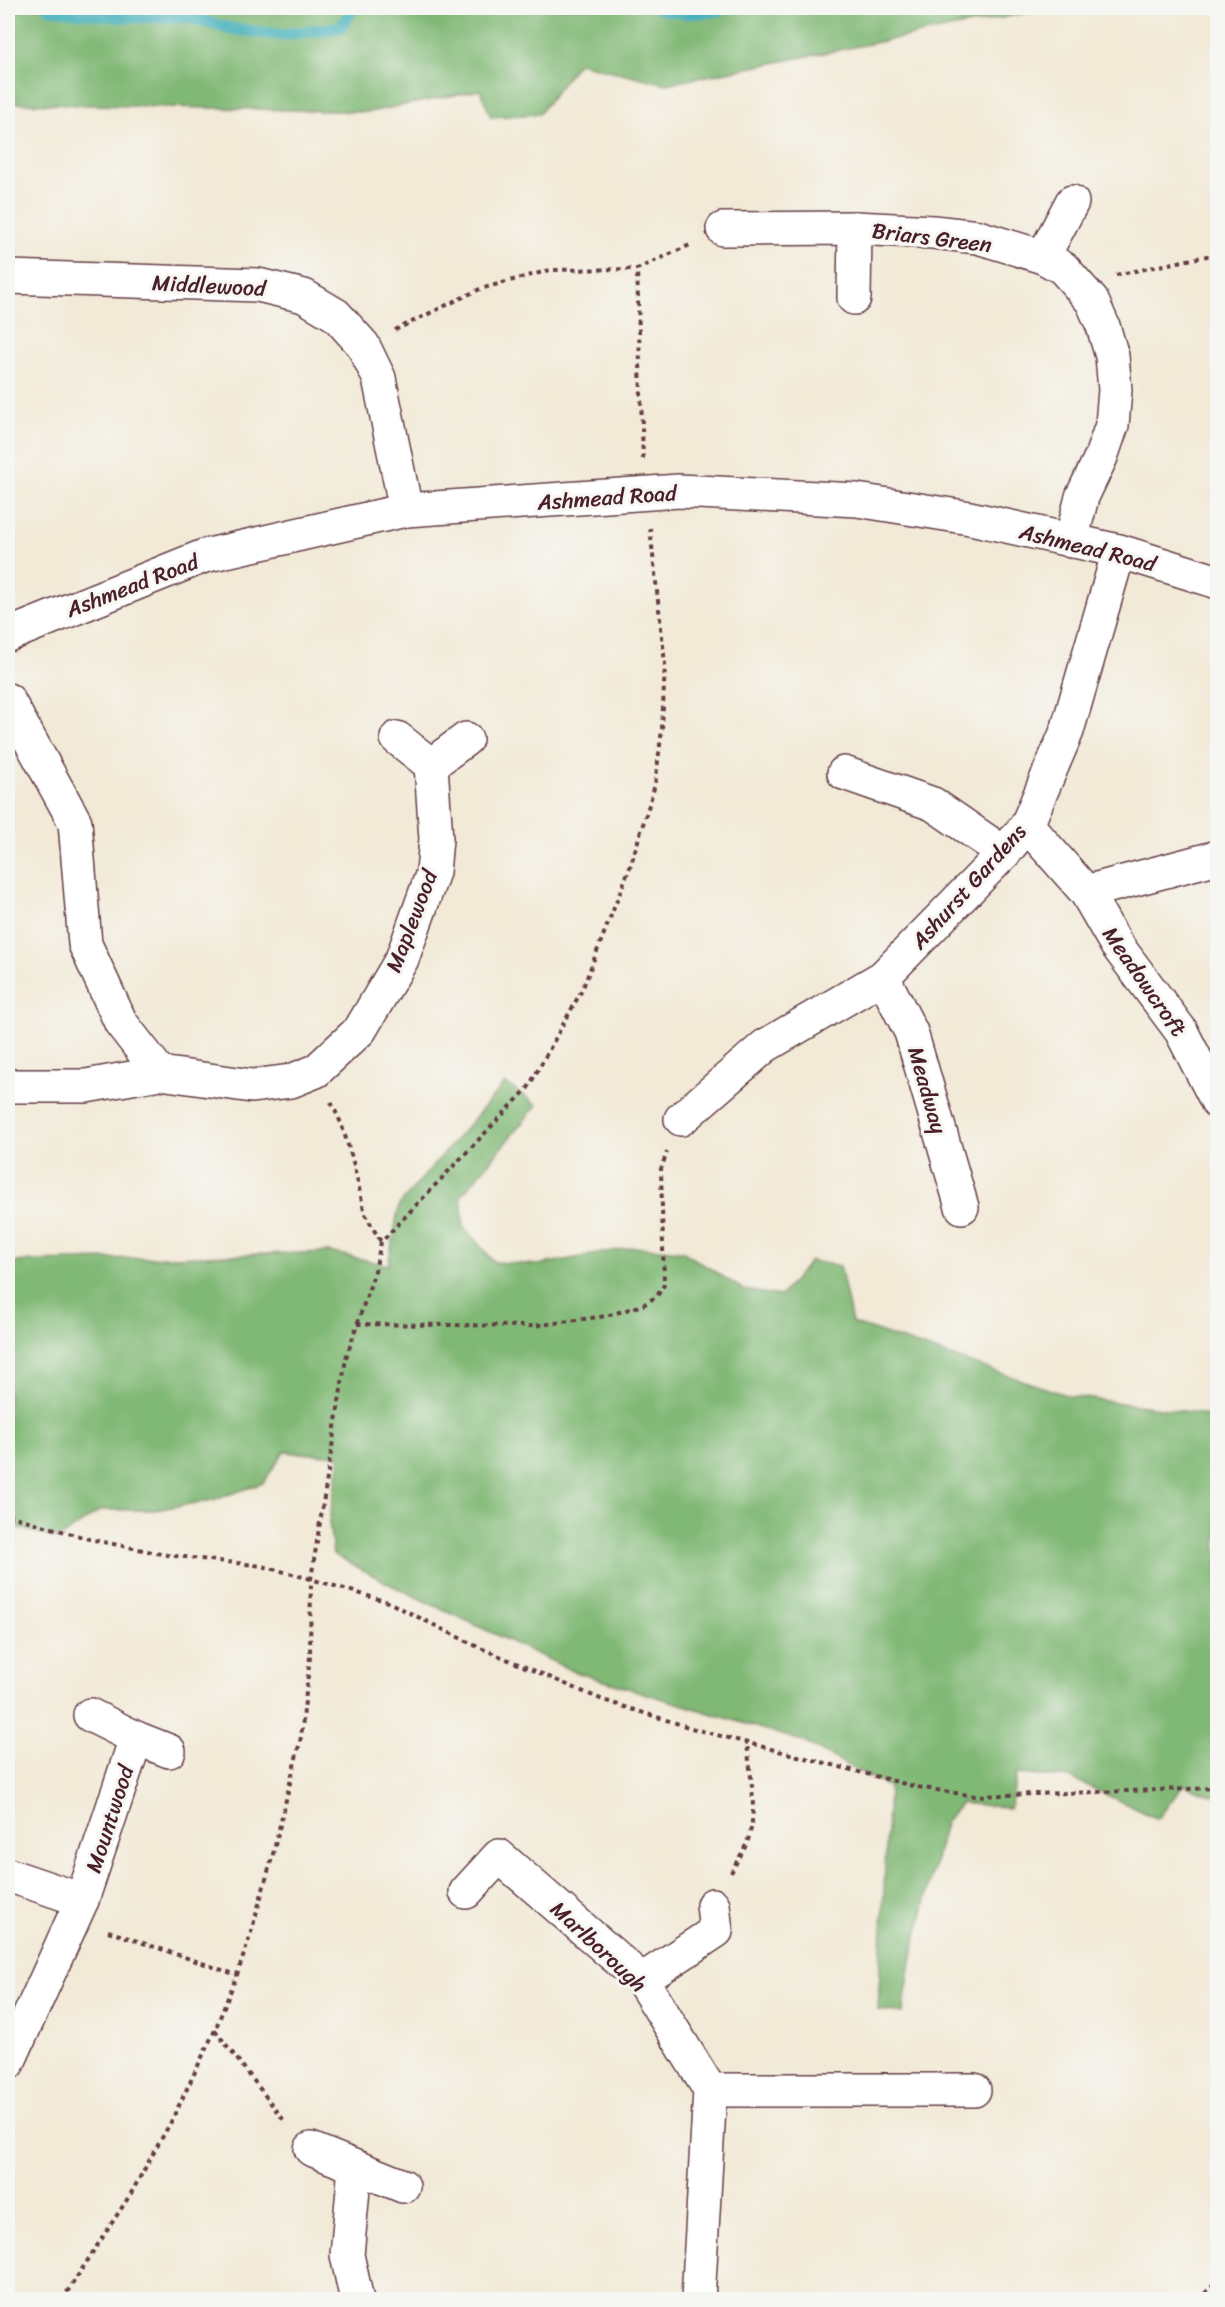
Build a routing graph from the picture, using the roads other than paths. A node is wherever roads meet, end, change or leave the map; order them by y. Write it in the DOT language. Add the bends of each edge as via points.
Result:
graph roads {
  1 [pos="1072,202"];
  2 [pos="855,228"];
  3 [pos="723,229"];
  4 [pos="1043,257"];
  5 [pos="8,277"];
  6 [pos="854,298"];
  7 [pos="406,510"];
  8 [pos="1071,541"];
  9 [pos="1119,551"];
  10 [pos="1218,582"];
  11 [pos="8,635"];
  12 [pos="8,700"];
  13 [pos="397,738"];
  14 [pos="466,738"];
  15 [pos="431,765"];
  16 [pos="844,773"];
  17 [pos="1027,825"];
  18 [pos="1004,853"];
  19 [pos="1218,857"];
  20 [pos="1086,892"];
  21 [pos="883,977"];
  22 [pos="160,1073"];
  23 [pos="8,1086"];
  24 [pos="1218,1103"];
  25 [pos="681,1119"];
  26 [pos="962,1207"];
  27 [pos="90,1715"];
  28 [pos="136,1738"];
  29 [pos="169,1751"];
  30 [pos="8,1875"];
  31 [pos="466,1892"];
  32 [pos="713,1905"];
  33 [pos="78,1910"];
  34 [pos="642,1980"];
  35 [pos="8,2063"];
  36 [pos="710,2090"];
  37 [pos="974,2090"];
  38 [pos="311,2149"];
  39 [pos="355,2167"];
  40 [pos="403,2186"];
  41 [pos="357,2300"];
  42 [pos="698,2300"];
  1 -- 4 [label="street"];
  2 -- 3 [label="street, Briars Green"];
  2 -- 4 [label="street, Briars Green" via="978,237"];
  2 -- 6 [label="street, Briars Green"];
  4 -- 8 [label="street, Briars Green" via="1063,268 1092,301 1112,356 1112,425 1082,497"];
  5 -- 7 [label="street, Middlewood" via="258,285 304,296 336,315 363,345 379,378"];
  7 -- 8 [label="street, Ashmead Road" via="679,491 857,500 970,518"];
  7 -- 11 [label="street, Ashmead Road" via="204,556"];
  8 -- 9 [label="street, Ashmead Road"];
  9 -- 10 [label="street, Ashmead Road"];
  9 -- 17 [label="street, Ashurst Gardens" via="1067,731"];
  12 -- 22 [label="street" via="75,822 85,945 121,1023"];
  13 -- 15 [label="street"];
  14 -- 15 [label="street"];
  15 -- 22 [label="street, Maplewood" via="436,839 433,872 402,959 360,1030 316,1071 291,1081 252,1086"];
  16 -- 18 [label="street" via="933,804"];
  17 -- 18 [label="street, Ashurst Gardens"];
  17 -- 20 [label="street, Meadowcroft"];
  18 -- 21 [label="street, Ashurst Gardens"];
  19 -- 20 [label="street"];
  20 -- 24 [label="street, Meadowcroft" via="1116,944 1181,1031"];
  21 -- 25 [label="street, Ashurst Gardens" via="765,1046"];
  21 -- 26 [label="street, Meadway" via="911,1032"];
  22 -- 23 [label="street, Maplewood" via="86,1086"];
  27 -- 28 [label="street, Mountwood"];
  28 -- 29 [label="street, Mountwood"];
  28 -- 33 [label="street, Mountwood"];
  30 -- 33 [label="street, Mountwood"];
  31 -- 34 [label="street, Marlborough" via="499,1856"];
  32 -- 34 [label="street" via="716,1931"];
  33 -- 35 [label="street, Mountwood"];
  34 -- 36 [label="street, Marlborough"];
  36 -- 37 [label="street"];
  36 -- 42 [label="street"];
  38 -- 39 [label="street"];
  39 -- 40 [label="street"];
  39 -- 41 [label="street" via="347,2255"];
}
